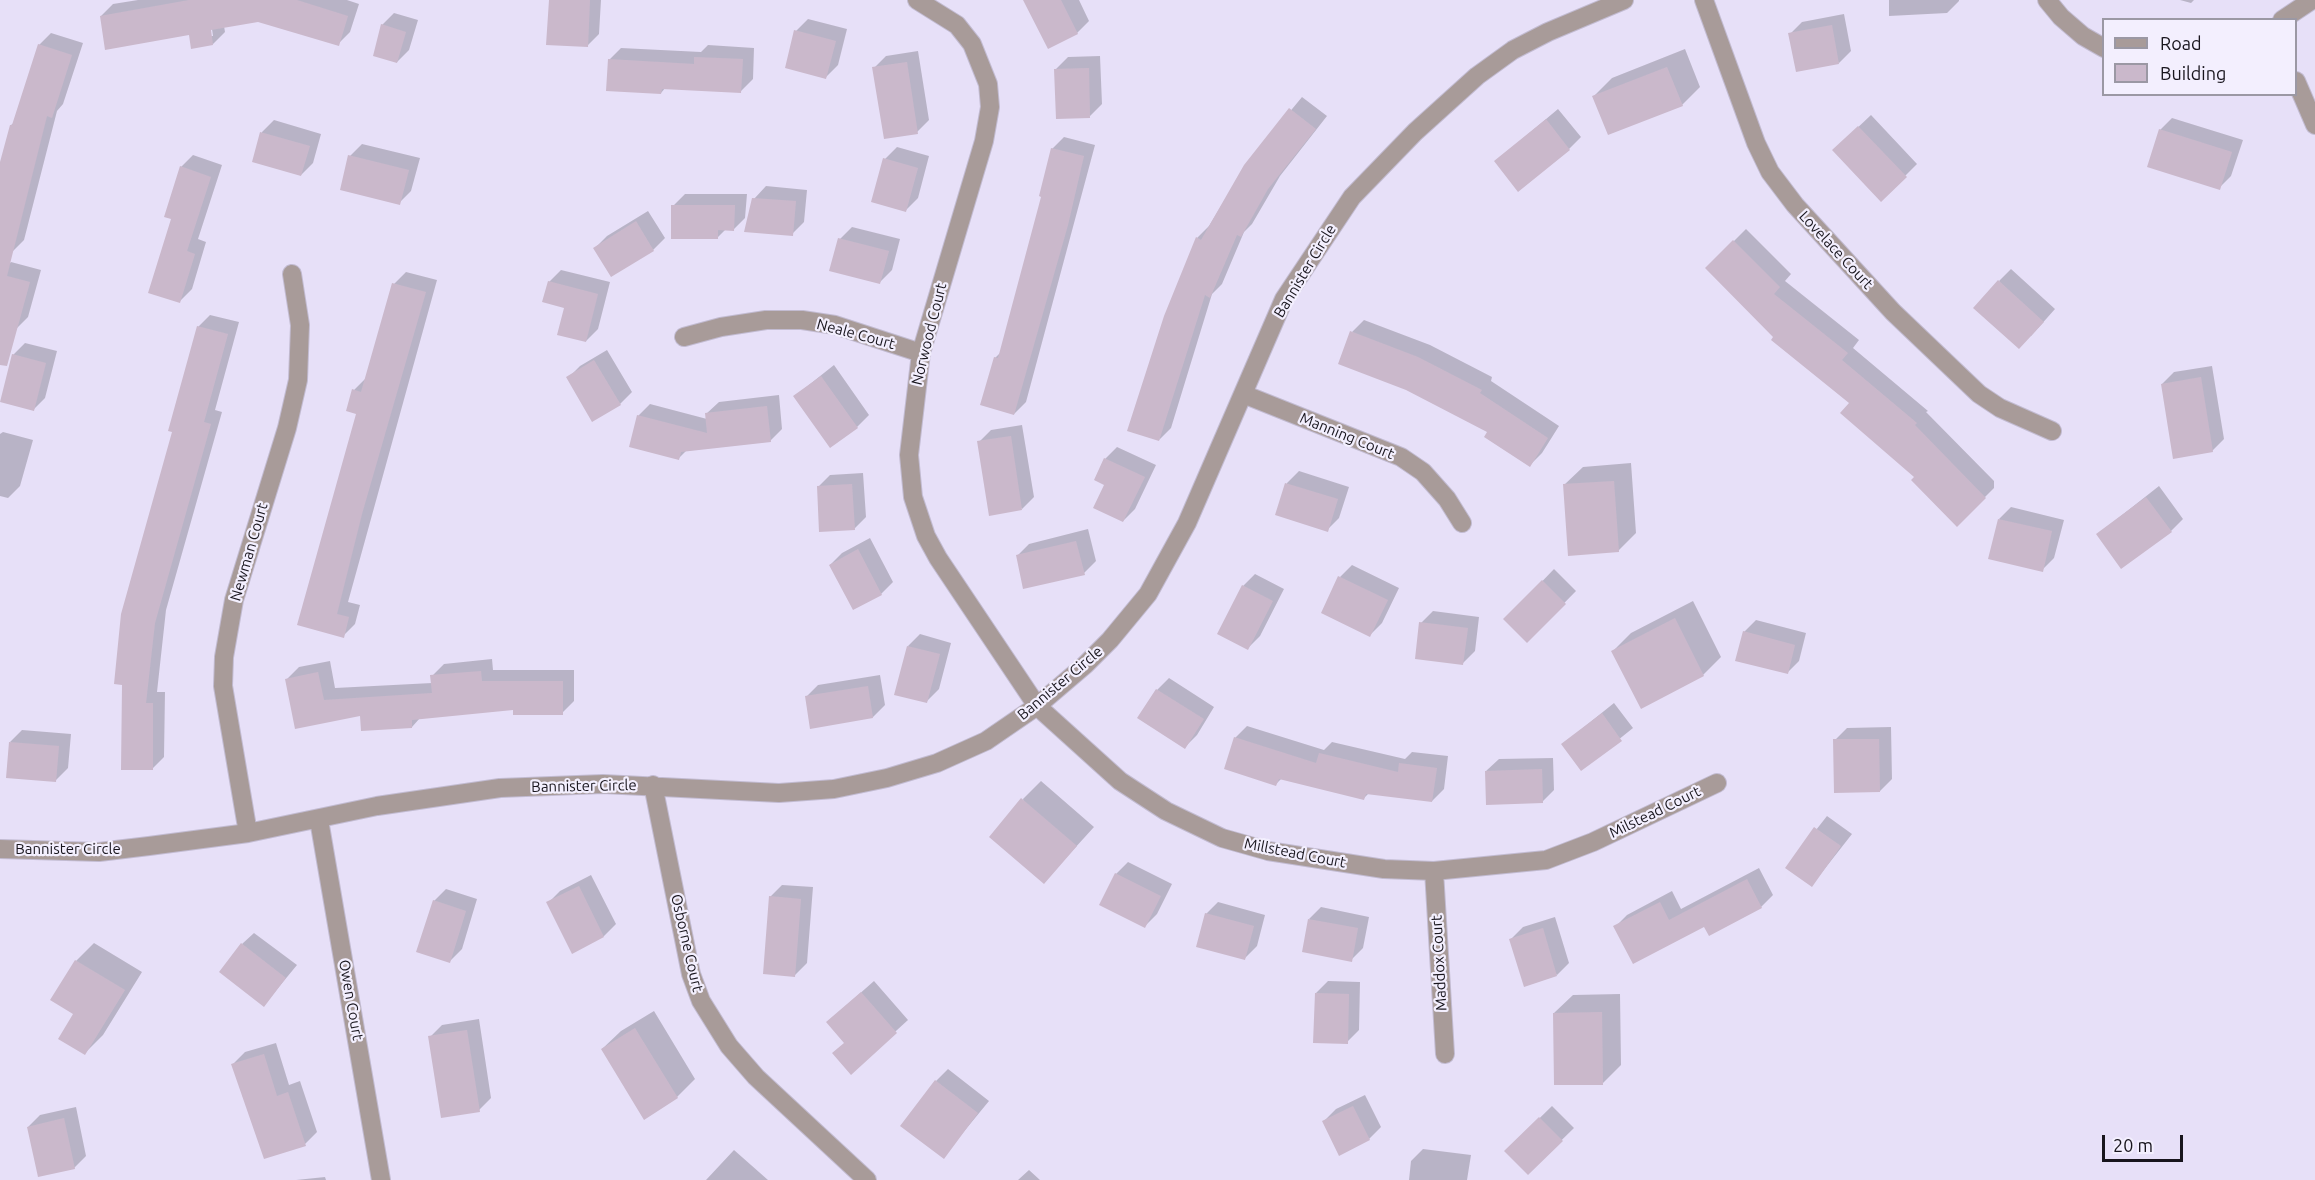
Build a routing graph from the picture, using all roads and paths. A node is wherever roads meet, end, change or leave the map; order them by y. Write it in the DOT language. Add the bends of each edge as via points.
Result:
graph roads {
  1 [pos="916,0"];
  2 [pos="1624,0"];
  3 [pos="1704,0"];
  4 [pos="2047,0"];
  5 [pos="2312,0"];
  6 [pos="1583,8"];
  7 [pos="2285,18"];
  8 [pos="2102,47"];
  9 [pos="2297,85"];
  10 [pos="2315,125"];
  11 [pos="292,274"];
  12 [pos="684,337"];
  13 [pos="921,353"];
  14 [pos="1243,394"];
  15 [pos="2052,431"];
  16 [pos="1462,523"];
  17 [pos="1037,706"];
  18 [pos="1717,783"];
  19 [pos="652,785"];
  20 [pos="319,820"];
  21 [pos="248,833"];
  22 [pos="1593,842"];
  23 [pos="0,849"];
  24 [pos="1434,871"];
  25 [pos="1445,1054"];
  26 [pos="381,1180"];
  27 [pos="867,1180"];
  1 -- 13 [label="street, Norwood Court" via="957,25 972,44 988,84 990,107 984,141"];
  2 -- 6 [label="street, Bannister Circle"];
  3 -- 15 [label="street, Lovelace Court" via="1756,143 1770,172 1795,205 1893,312 1979,394"];
  4 -- 8 [label="street" via="2076,30"];
  5 -- 7 [label="street"];
  6 -- 14 [label="street, Bannister Circle" via="1477,76 1367,180 1333,223 1284,299"];
  9 -- 10 [label="street"];
  11 -- 21 [label="street, Newman Court" via="300,325 298,380 234,600 224,657 223,686"];
  12 -- 13 [label="street, Neale Court" via="766,320 802,320 835,325"];
  13 -- 17 [label="street, Norwood Court" via="909,455 918,516 938,558"];
  14 -- 16 [label="street, Manning Court" via="1401,457 1423,472"];
  14 -- 17 [label="street, Bannister Circle" via="1187,523 1148,594 1110,640"];
  17 -- 19 [label="street, Bannister Circle" via="986,741 937,764 834,789 779,793"];
  17 -- 24 [label="street, Millstead Court" via="1120,781 1166,811 1222,838 1268,851 1336,862"];
  18 -- 22 [label="street, Milstead Court"];
  19 -- 20 [label="street, Bannister Circle" via="500,788 377,806"];
  19 -- 27 [label="street, Osborne Court" via="691,974 701,1001 729,1046 756,1077"];
  20 -- 21 [label="street, Bannister Circle"];
  20 -- 26 [label="street, Owen Court"];
  21 -- 23 [label="street, Bannister Circle" via="99,852"];
  22 -- 24 [label="street, Millstead Court" via="1546,860"];
  24 -- 25 [label="street, Maddox Court"];
}
